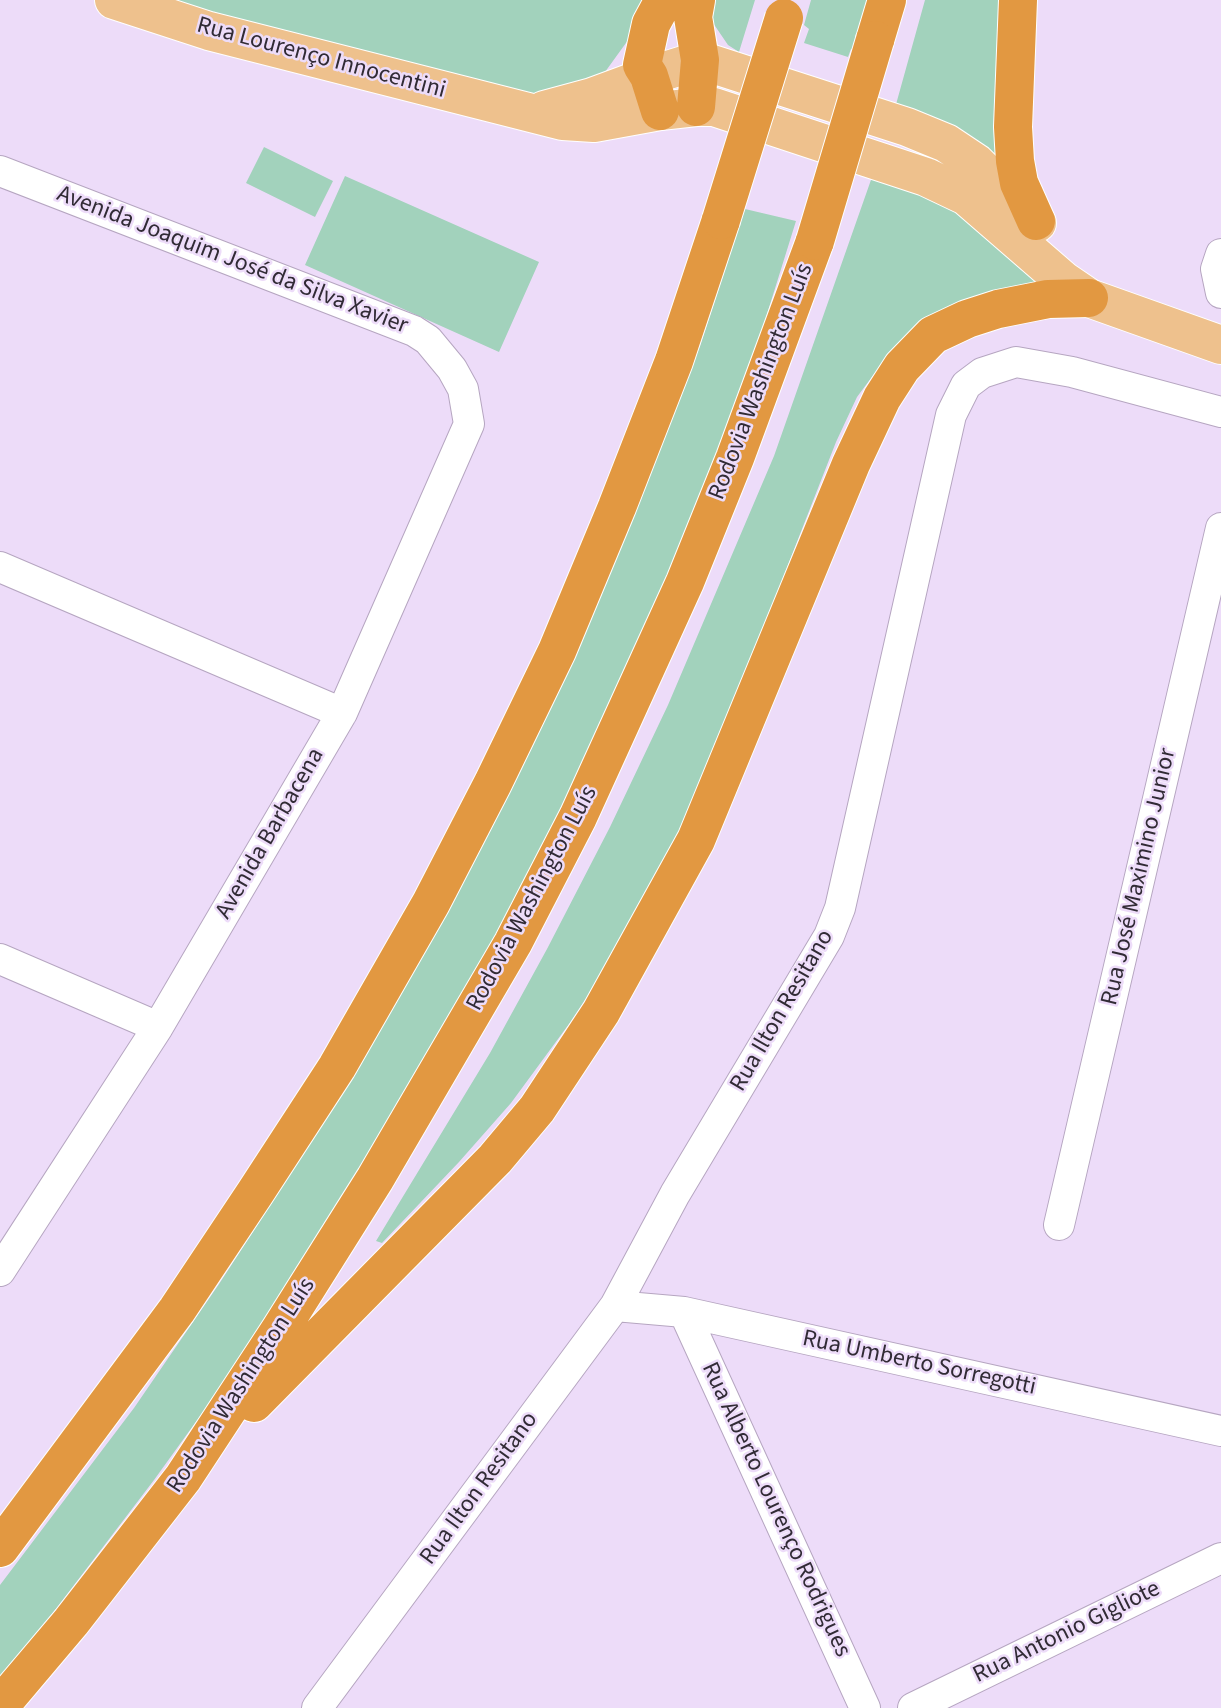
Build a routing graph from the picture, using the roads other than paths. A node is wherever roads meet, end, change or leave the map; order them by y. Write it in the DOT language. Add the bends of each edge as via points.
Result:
graph roads {
  1 [pos="114,0"];
  2 [pos="664,0"];
  3 [pos="696,0"];
  4 [pos="887,0"];
  5 [pos="1018,0"];
  6 [pos="786,9"];
  7 [pos="700,60"];
  8 [pos="649,76"];
  9 [pos="678,109"];
  10 [pos="528,113"];
  11 [pos="0,171"];
  12 [pos="1036,221"];
  13 [pos="1221,254"];
  14 [pos="1221,293"];
  15 [pos="1089,298"];
  16 [pos="1221,345"];
  17 [pos="452,369"];
  18 [pos="1221,412"];
  19 [pos="1221,528"];
  20 [pos="0,567"];
  21 [pos="342,713"];
  22 [pos="0,959"];
  23 [pos="158,1027"];
  24 [pos="1059,1225"];
  25 [pos="0,1271"];
  26 [pos="615,1306"];
  27 [pos="684,1312"];
  28 [pos="1221,1431"];
  29 [pos="183,1478"];
  30 [pos="34,1501"];
  31 [pos="0,1536"];
  32 [pos="0,1548"];
  33 [pos="1221,1558"];
  34 [pos="71,1622"];
  35 [pos="0,1706"];
  36 [pos="16,1708"];
  37 [pos="317,1708"];
  38 [pos="865,1708"];
  39 [pos="913,1708"];
  1 -- 10 [label="main road, Rua Lourenço Innocentini" via="209,31"];
  2 -- 8 [label="highway" via="651,24 642,65"];
  3 -- 7 [label="highway" via="693,17"];
  4 -- 29 [label="highway, Rodovia Washington Luís, bridge" via="816,241 735,458 685,582 572,829 450,1054"];
  5 -- 12 [label="highway" via="1014,161"];
  6 -- 30 [label="highway, bridge" via="674,361 567,627 493,783 337,1067 177,1310"];
  7 -- 8 [label="main road, Rua Lourenço Innocentini"];
  7 -- 9 [label="highway"];
  7 -- 12 [label="main road" via="946,143 976,163"];
  8 -- 9 [label="highway"];
  8 -- 10 [label="main road, Rua Lourenço Innocentini"];
  9 -- 10 [label="main road, Rua Lourenço Innocentini" via="594,123"];
  9 -- 15 [label="main road, Rua Lourenço Innocentini" via="714,107 896,166 966,196"];
  11 -- 17 [label="street, Avenida Joaquim José da Silva Xavier" via="414,331 428,340"];
  12 -- 15 [label="main road"];
  13 -- 14 [label="street" via="1216,270"];
  15 -- 16 [label="main road, Rua Lourenço Innocentini"];
  15 -- 29 [label="highway" via="1048,299 967,318 933,335 902,367 851,464 696,840 601,1012 537,1109 495,1159"];
  17 -- 21 [label="street, Avenida Barbacena" via="463,389 468,424"];
  18 -- 26 [label="street, Rua Ilton Resitano" via="1072,372 1016,362 982,373 966,385 951,415 843,895 829,936 675,1194"];
  19 -- 24 [label="street, Rua José Maximino Junior"];
  20 -- 21 [label="street"];
  21 -- 23 [label="street, Avenida Barbacena"];
  22 -- 23 [label="street"];
  23 -- 25 [label="street, Avenida Barbacena"];
  26 -- 27 [label="street, Rua Umberto Sorregotti"];
  26 -- 37 [label="street, Rua Ilton Resitano"];
  27 -- 28 [label="street, Rua Umberto Sorregotti"];
  27 -- 38 [label="street, Rua Alberto Lourenço Rodrigues"];
  29 -- 34 [label="highway, Rodovia Washington Luís"];
  30 -- 31 [label="highway"];
  30 -- 32 [label="highway"];
  33 -- 39 [label="street, Rua Antonio Gigliote"];
  34 -- 35 [label="highway, Rodovia Washington Luís"];
  34 -- 36 [label="highway"];
}
